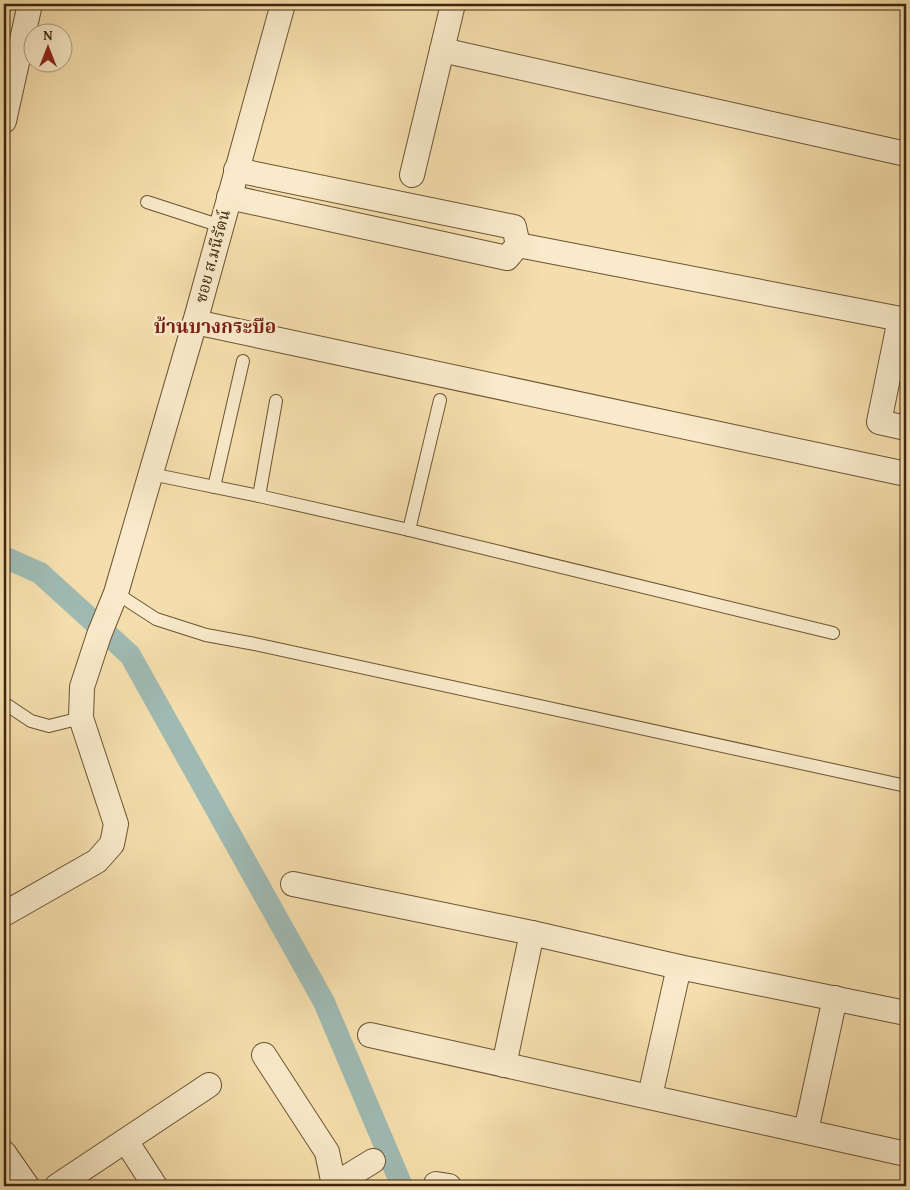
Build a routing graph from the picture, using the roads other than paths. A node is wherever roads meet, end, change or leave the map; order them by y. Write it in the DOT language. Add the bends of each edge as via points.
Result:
graph roads {
  1 [pos="30,4"];
  2 [pos="283,4"];
  3 [pos="453,4"];
  4 [pos="442,50"];
  5 [pos="4,121"];
  6 [pos="906,154"];
  7 [pos="236,170"];
  8 [pos="412,175"];
  9 [pos="229,197"];
  10 [pos="146,202"];
  11 [pos="221,226"];
  12 [pos="518,245"];
  13 [pos="903,320"];
  14 [pos="195,322"];
  15 [pos="244,361"];
  16 [pos="440,400"];
  17 [pos="276,401"];
  18 [pos="906,428"];
  19 [pos="151,474"];
  20 [pos="906,474"];
  21 [pos="214,487"];
  22 [pos="259,496"];
  23 [pos="409,530"];
  24 [pos="115,594"];
  25 [pos="833,633"];
  26 [pos="4,703"];
  27 [pos="81,718"];
  28 [pos="906,786"];
  29 [pos="293,884"];
  30 [pos="4,914"];
  31 [pos="532,933"];
  32 [pos="679,967"];
  33 [pos="836,998"];
  34 [pos="906,1013"];
  35 [pos="370,1035"];
  36 [pos="264,1056"];
  37 [pos="504,1065"];
  38 [pos="209,1086"];
  39 [pos="650,1096"];
  40 [pos="806,1131"];
  41 [pos="126,1141"];
  42 [pos="4,1153"];
  43 [pos="906,1154"];
  44 [pos="373,1161"];
  45 [pos="333,1185"];
  46 [pos="27,1186"];
  47 [pos="57,1186"];
  48 [pos="155,1186"];
  1 -- 5 [label="street"];
  2 -- 7 [label="street, ซอย ส.มนีรัตน์"];
  3 -- 4 [label="street"];
  4 -- 6 [label="street"];
  4 -- 8 [label="street"];
  7 -- 9 [label="street, ซอย ส.มนีรัตน์"];
  7 -- 12 [label="street" via="514,227"];
  9 -- 11 [label="street, ซอย ส.มนีรัตน์"];
  9 -- 12 [label="street" via="508,258"];
  10 -- 11 [label="lane"];
  11 -- 14 [label="street, ซอย ส.มนีรัตน์"];
  12 -- 13 [label="street"];
  13 -- 18 [label="street" via="879,422"];
  14 -- 19 [label="street, ซอย ส.มนีรัตน์"];
  14 -- 20 [label="street"];
  15 -- 21 [label="lane"];
  16 -- 23 [label="lane"];
  17 -- 22 [label="lane"];
  19 -- 21 [label="lane"];
  19 -- 24 [label="street, ซอย ส.มนีรัตน์"];
  21 -- 22 [label="lane"];
  22 -- 23 [label="lane"];
  23 -- 25 [label="lane"];
  24 -- 27 [label="street, ซอย ส.มนีรัตน์" via="82,687"];
  24 -- 28 [label="lane" via="156,619 206,635"];
  26 -- 27 [label="lane" via="31,721 49,726"];
  27 -- 30 [label="street" via="116,824 112,844 97,861"];
  29 -- 31 [label="street"];
  31 -- 32 [label="street"];
  31 -- 37 [label="street"];
  32 -- 33 [label="street"];
  32 -- 39 [label="street"];
  33 -- 34 [label="street"];
  33 -- 40 [label="street"];
  35 -- 37 [label="street"];
  36 -- 45 [label="street" via="327,1152"];
  37 -- 39 [label="street"];
  38 -- 41 [label="street"];
  39 -- 40 [label="street"];
  40 -- 43 [label="street"];
  41 -- 47 [label="street"];
  41 -- 48 [label="street"];
  42 -- 46 [label="street"];
  44 -- 45 [label="street"];
}
